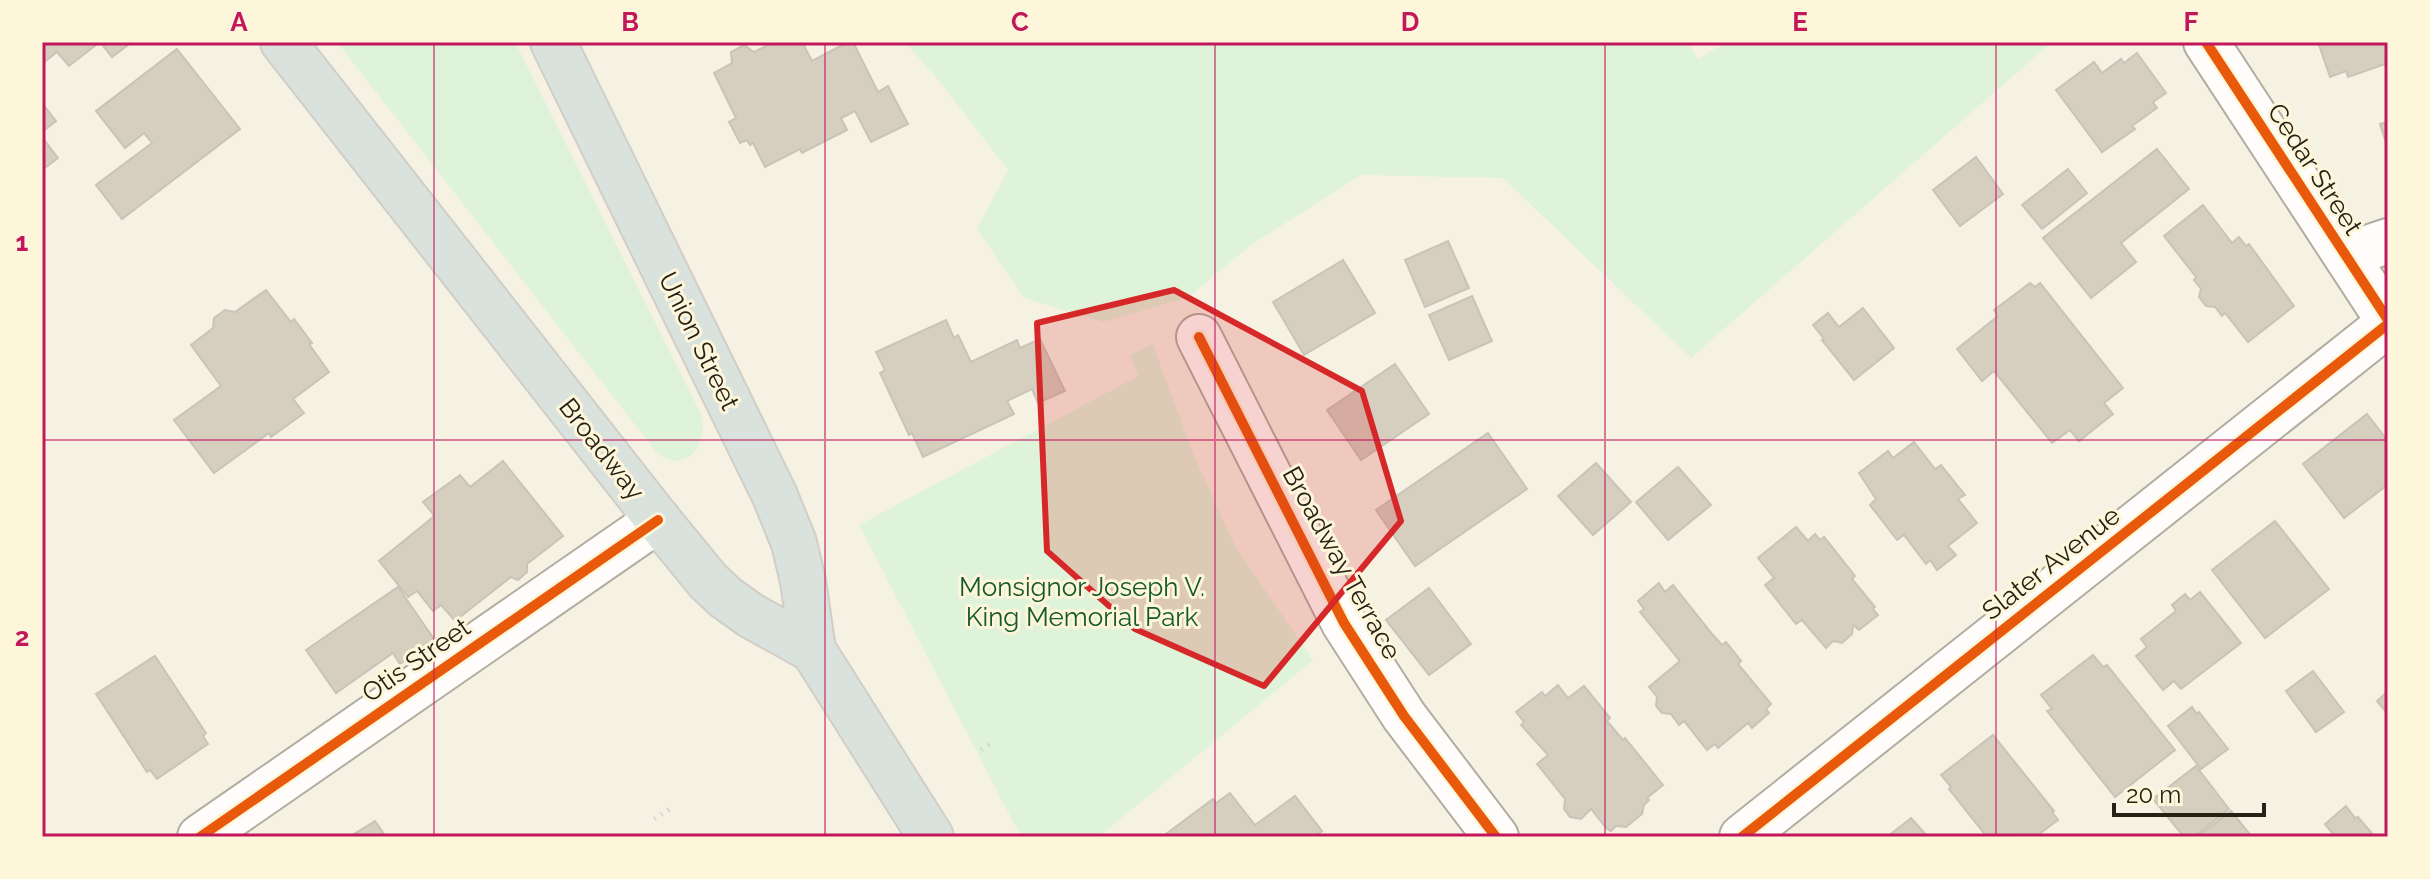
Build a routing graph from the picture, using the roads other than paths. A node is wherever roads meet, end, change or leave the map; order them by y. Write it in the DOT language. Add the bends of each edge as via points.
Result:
graph roads {
  1 [pos="283,42"];
  2 [pos="553,42"];
  3 [pos="2206,42"];
  4 [pos="2388,241"];
  5 [pos="2346,255"];
  6 [pos="2388,322"];
  7 [pos="1199,337"];
  8 [pos="658,520"];
  9 [pos="813,650"];
  10 [pos="200,837"];
  11 [pos="931,837"];
  12 [pos="1496,837"];
  13 [pos="1742,837"];
  1 -- 8 [label="main road, Broadway"];
  2 -- 9 [label="main road, Union Street" via="775,496 794,543"];
  3 -- 5 [label="street, Cedar Street"];
  4 -- 5 [label="street"];
  5 -- 6 [label="street, Cedar Street"];
  6 -- 13 [label="street, Slater Avenue"];
  7 -- 12 [label="street, Broadway Terrace" via="1344,623 1404,716"];
  8 -- 9 [label="main road, Broadway" via="725,597"];
  8 -- 10 [label="street, Otis Street"];
  9 -- 11 [label="main road, Broadway"];
}
